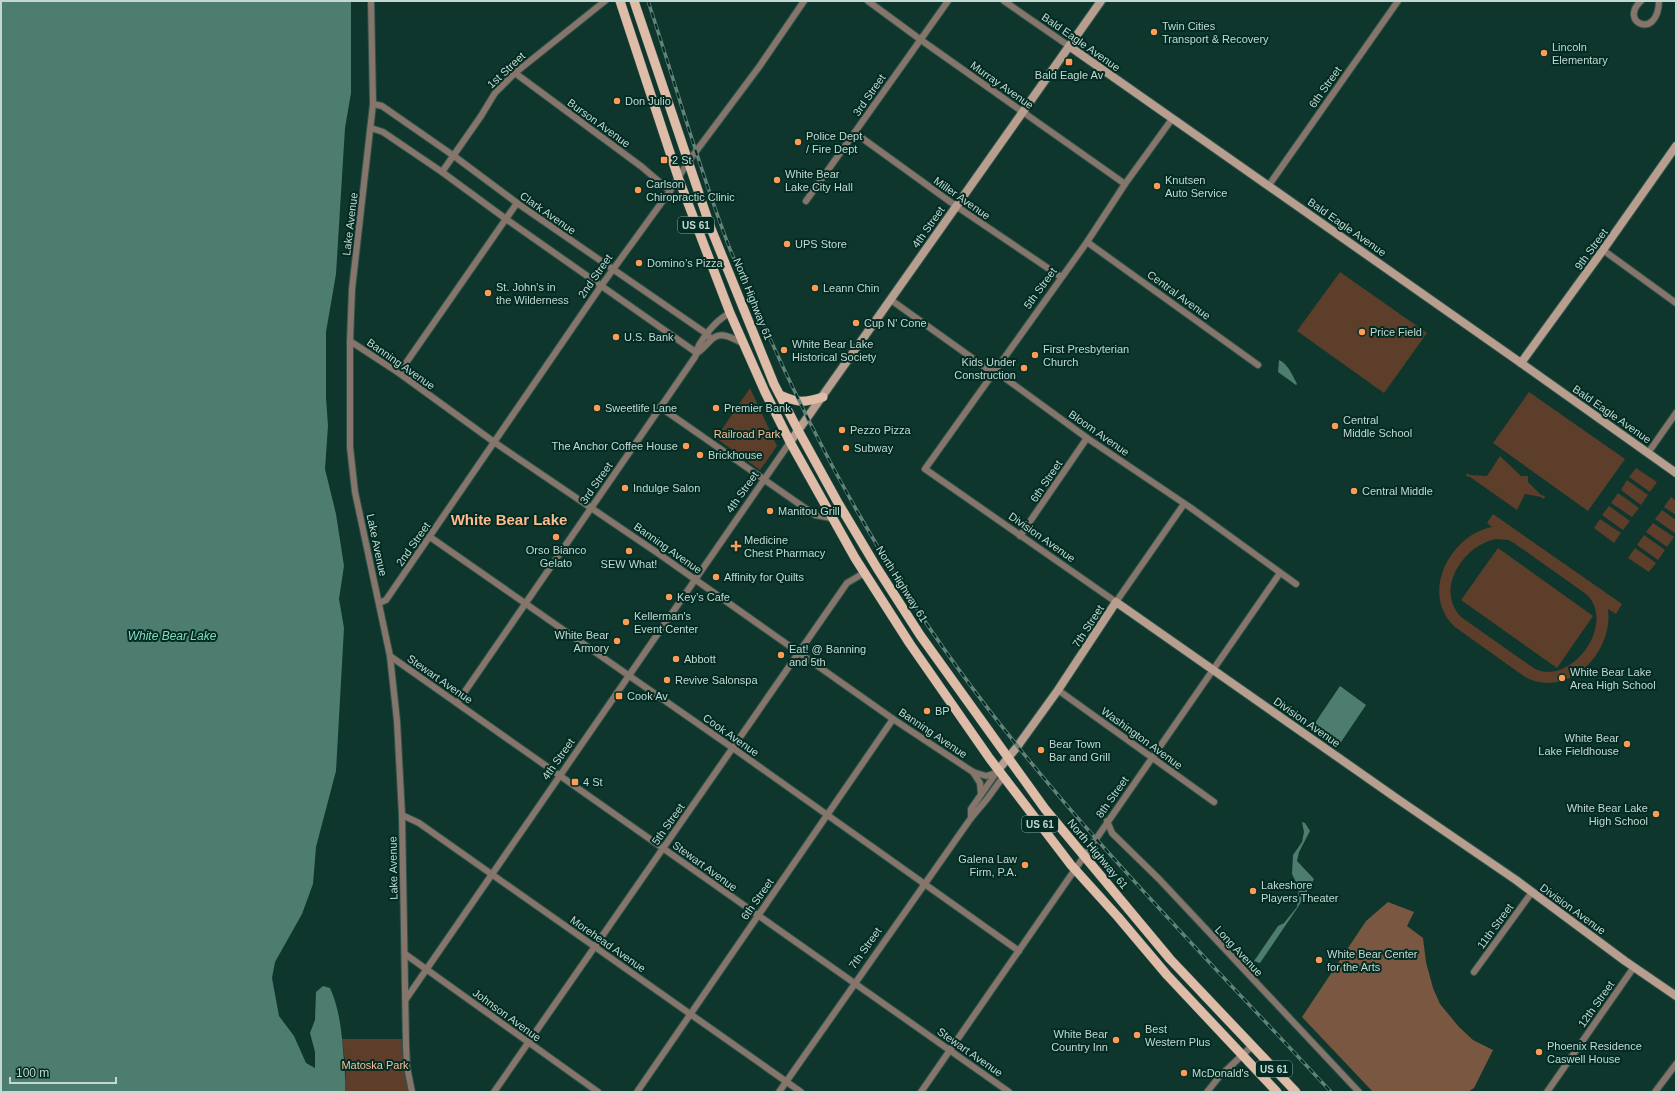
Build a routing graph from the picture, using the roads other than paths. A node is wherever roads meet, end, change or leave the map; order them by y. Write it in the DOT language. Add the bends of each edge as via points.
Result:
graph roads {
  1 [pos="371,1"];
  2 [pos="604,1"];
  3 [pos="620,1"];
  4 [pos="634,1"];
  5 [pos="804,1"];
  6 [pos="868,1"];
  7 [pos="948,1"];
  8 [pos="1004,1"];
  9 [pos="1101,1"];
  10 [pos="1398,1"];
  11 [pos="1641,1"];
  12 [pos="1659,1"];
  13 [pos="921,40"];
  14 [pos="1069,46"];
  15 [pos="515,73"];
  16 [pos="373,104"];
  17 [pos="1024,112"];
  18 [pos="1172,119"];
  19 [pos="371,128"];
  20 [pos="855,133"];
  21 [pos="1676,146"];
  22 [pos="454,156"];
  23 [pos="688,162"];
  24 [pos="442,172"];
  25 [pos="678,177"];
  26 [pos="1125,184"];
  27 [pos="1269,185"];
  28 [pos="670,191"];
  29 [pos="806,201"];
  30 [pos="517,203"];
  31 [pos="956,206"];
  32 [pos="506,219"];
  33 [pos="1087,242"];
  34 [pos="1603,250"];
  35 [pos="612,269"];
  36 [pos="1061,277"];
  37 [pos="600,286"];
  38 [pos="891,300"];
  39 [pos="1676,303"];
  40 [pos="730,313"];
  41 [pos="749,323"];
  42 [pos="707,334"];
  43 [pos="711,340"];
  44 [pos="350,341"];
  45 [pos="744,344"];
  46 [pos="697,353"];
  47 [pos="1522,363"];
  48 [pos="1258,365"];
  49 [pos="994,371"];
  50 [pos="398,373"];
  51 [pos="780,395"];
  52 [pos="823,397"];
  53 [pos="660,407"];
  54 [pos="1676,413"];
  55 [pos="798,430"];
  56 [pos="1088,438"];
  57 [pos="494,442"];
  58 [pos="790,442"];
  59 [pos="1648,453"];
  60 [pos="925,469"];
  61 [pos="1676,473"];
  62 [pos="764,480"];
  63 [pos="1184,504"];
  64 [pos="591,507"];
  65 [pos="831,518"];
  66 [pos="1020,536"];
  67 [pos="430,537"];
  68 [pos="864,573"];
  69 [pos="1280,573"];
  70 [pos="884,578"];
  71 [pos="695,580"];
  72 [pos="1296,584"];
  73 [pos="1116,602"];
  74 [pos="379,603"];
  75 [pos="524,604"];
  76 [pos="799,652"];
  77 [pos="390,656"];
  78 [pos="1212,669"];
  79 [pos="628,676"];
  80 [pos="1058,690"];
  81 [pos="457,703"];
  82 [pos="893,719"];
  83 [pos="733,748"];
  84 [pos="1008,758"];
  85 [pos="1152,758"];
  86 [pos="973,772"];
  87 [pos="999,773"];
  88 [pos="560,776"];
  89 [pos="981,794"];
  90 [pos="1214,802"];
  91 [pos="402,815"];
  92 [pos="827,816"];
  93 [pos="971,818"];
  94 [pos="1107,821"];
  95 [pos="663,848"];
  96 [pos="1084,856"];
  97 [pos="1074,869"];
  98 [pos="490,875"];
  99 [pos="924,883"];
  100 [pos="1532,892"];
  101 [pos="757,916"];
  102 [pos="595,947"];
  103 [pos="1019,951"];
  104 [pos="404,954"];
  105 [pos="1634,967"];
  106 [pos="426,969"];
  107 [pos="1474,972"];
  108 [pos="854,983"];
  109 [pos="1676,996"];
  110 [pos="405,1000"];
  111 [pos="690,1015"];
  112 [pos="528,1043"];
  113 [pos="1253,1045"];
  114 [pos="950,1050"];
  115 [pos="1242,1055"];
  116 [pos="1676,1064"];
  117 [pos="786,1081"];
  118 [pos="412,1092"];
  119 [pos="494,1092"];
  120 [pos="598,1092"];
  121 [pos="637,1092"];
  122 [pos="779,1092"];
  123 [pos="801,1092"];
  124 [pos="921,1092"];
  125 [pos="1009,1092"];
  126 [pos="1207,1092"];
  127 [pos="1277,1092"];
  128 [pos="1296,1092"];
  129 [pos="1358,1092"];
  130 [pos="1546,1092"];
  131 [pos="1656,1092"];
  1 -- 16 [label="street, Lake Avenue"];
  2 -- 15 [label="street, 1st Street"];
  3 -- 25 [label="main road, US 61"];
  4 -- 23 [label="main road, North Highway 61 / US 61"];
  5 -- 23 [label="street, 2nd Street"];
  6 -- 13 [label="street, Murray Avenue"];
  7 -- 13 [label="street, 3rd Street"];
  8 -- 14 [label="street, Bald Eagle Avenue"];
  9 -- 14 [label="street, 4th Street"];
  10 -- 27 [label="street, 6th Street"];
  11 -- 12 [label="street" via="1634,9 1634,13 1636,21 1644,25 1653,22"];
  13 -- 17 [label="street, Murray Avenue"];
  13 -- 20 [label="street, 3rd Street"];
  14 -- 17 [label="street, 4th Street"];
  14 -- 18 [label="street, Bald Eagle Avenue"];
  15 -- 22 [label="street, 1st Street" via="495,93"];
  15 -- 28 [label="street, Burson Avenue" via="642,167"];
  16 -- 19 [label="street, Lake Avenue"];
  16 -- 22 [label="street, Clark Avenue" via="382,106"];
  17 -- 26 [label="street, Murray Avenue"];
  17 -- 31 [label="street, 4th Street"];
  18 -- 26 [label="street, 5th Street"];
  18 -- 27 [label="street, Bald Eagle Avenue"];
  19 -- 24 [label="street" via="383,132"];
  19 -- 44 [label="street, Lake Avenue" via="352,290"];
  20 -- 29 [label="street, 3rd Street"];
  20 -- 31 [label="street, Miller Avenue"];
  21 -- 34 [label="street, 9th Street"];
  22 -- 24 [label="street, 1st Street"];
  22 -- 30 [label="street, Clark Avenue"];
  23 -- 25 [label="street, 2nd Street"];
  23 -- 41 [label="main road, North Highway 61 / US 61" via="710,226"];
  24 -- 32 [label="street"];
  25 -- 28 [label="street, 2nd Street"];
  25 -- 40 [label="main road, US 61"];
  26 -- 33 [label="street, 5th Street"];
  27 -- 47 [label="street, Bald Eagle Avenue"];
  28 -- 35 [label="street, 2nd Street"];
  30 -- 32 [label="street"];
  30 -- 35 [label="street, Clark Avenue"];
  31 -- 36 [label="street, Miller Avenue"];
  31 -- 38 [label="street, 4th Street"];
  32 -- 37 [label="street"];
  32 -- 50 [label="street"];
  33 -- 36 [label="street, 5th Street"];
  33 -- 48 [label="street, Central Avenue"];
  34 -- 39 [label="street"];
  34 -- 47 [label="street, 9th Street"];
  35 -- 37 [label="street, 2nd Street"];
  35 -- 42 [label="street, Clark Avenue"];
  36 -- 49 [label="street, 5th Street"];
  37 -- 46 [label="street"];
  37 -- 57 [label="street, 2nd Street"];
  38 -- 49 [label="street, Bloom Avenue" via="989,370"];
  38 -- 52 [label="street, 4th Street"];
  40 -- 41 [label="main road" via="742,317"];
  40 -- 42 [label="street, 3rd Street" via="721,317"];
  40 -- 45 [label="main road, US 61"];
  41 -- 51 [label="main road, North Highway 61 / US 61"];
  42 -- 43 [label="street, Clark Avenue"];
  42 -- 46 [label="street, 3rd Street"];
  43 -- 45 [label="street" via="718,335 725,335"];
  43 -- 46 [label="street, 3rd Street"];
  44 -- 50 [label="street, Banning Avenue"];
  44 -- 74 [label="street, Lake Avenue" via="351,464"];
  45 -- 58 [label="main road, US 61"];
  46 -- 53 [label="street, 3rd Street"];
  47 -- 59 [label="street, Bald Eagle Avenue"];
  49 -- 56 [label="street, Bloom Avenue"];
  49 -- 60 [label="street, 5th Street"];
  50 -- 57 [label="street, Banning Avenue"];
  51 -- 52 [label="main road" via="803,402"];
  51 -- 55 [label="main road, North Highway 61 / US 61"];
  52 -- 55 [label="street, 4th Street"];
  53 -- 62 [label="street"];
  53 -- 64 [label="street, 3rd Street"];
  54 -- 59 [label="street"];
  55 -- 58 [label="street, 4th Street"];
  55 -- 70 [label="main road, North Highway 61 / US 61"];
  56 -- 63 [label="street, Bloom Avenue"];
  56 -- 66 [label="street, 6th Street"];
  57 -- 64 [label="street, Banning Avenue"];
  57 -- 67 [label="street, 2nd Street"];
  58 -- 62 [label="street, 4th Street"];
  58 -- 65 [label="main road, US 61"];
  59 -- 61 [label="street, Bald Eagle Avenue"];
  60 -- 66 [label="street, Division Avenue"];
  62 -- 65 [label="street" via="815,515"];
  62 -- 71 [label="street, 4th Street"];
  63 -- 69 [label="street, Bloom Avenue"];
  63 -- 73 [label="street, 7th Street"];
  64 -- 71 [label="street, Banning Avenue"];
  64 -- 75 [label="street, 3rd Street"];
  65 -- 68 [label="main road, US 61"];
  66 -- 73 [label="street, Division Avenue"];
  67 -- 74 [label="street, 2nd Street" via="386,600"];
  67 -- 75 [label="street, Cook Avenue"];
  68 -- 70 [label="main road" via="875,572"];
  68 -- 76 [label="street, 5th Street" via="847,583"];
  68 -- 87 [label="main road, US 61"];
  69 -- 72 [label="street, Bloom Avenue"];
  69 -- 78 [label="street, 8th Street"];
  70 -- 84 [label="main road, North Highway 61 / US 61" via="920,634"];
  71 -- 76 [label="street, Banning Avenue"];
  71 -- 79 [label="street, 4th Street"];
  73 -- 78 [label="street, Division Avenue"];
  73 -- 80 [label="street, 7th Street"];
  74 -- 77 [label="street, Lake Avenue"];
  75 -- 79 [label="street, Cook Avenue"];
  75 -- 81 [label="street, 3rd Street"];
  76 -- 82 [label="street, Banning Avenue"];
  76 -- 83 [label="street, 5th Street"];
  77 -- 81 [label="street, Stewart Avenue"];
  77 -- 91 [label="street, Lake Avenue" via="399,746"];
  78 -- 85 [label="street, 8th Street"];
  78 -- 100 [label="street, Division Avenue"];
  79 -- 83 [label="street, Cook Avenue"];
  79 -- 88 [label="street, 4th Street"];
  80 -- 84 [label="street, 7th Street"];
  80 -- 85 [label="street, Washington Avenue"];
  81 -- 88 [label="street, Stewart Avenue"];
  82 -- 86 [label="street, Banning Avenue"];
  82 -- 92 [label="street, 6th Street"];
  83 -- 92 [label="street, Cook Avenue"];
  83 -- 95 [label="street, 5th Street"];
  84 -- 87 [label="street, 7th Street"];
  84 -- 96 [label="main road, North Highway 61 / US 61" via="1045,809"];
  85 -- 90 [label="street, Washington Avenue"];
  85 -- 94 [label="street, 8th Street"];
  86 -- 87 [label="street, Banning Avenue" via="986,776"];
  86 -- 89 [label="street, Banning Avenue" via="980,783"];
  87 -- 89 [label="street, 7th Street"];
  87 -- 93 [label="street, 7th Street" via="987,799"];
  87 -- 97 [label="main road, US 61"];
  88 -- 95 [label="street, Stewart Avenue"];
  88 -- 98 [label="street, 4th Street"];
  89 -- 93 [label="street, 7th Street" via="971,809"];
  91 -- 98 [label="street, Morehead Avenue" via="419,824"];
  91 -- 104 [label="street, Lake Avenue"];
  92 -- 99 [label="street, Cook Avenue"];
  92 -- 101 [label="street, 6th Street"];
  93 -- 99 [label="street, 7th Street"];
  94 -- 96 [label="street, 8th Street"];
  94 -- 129 [label="street, Long Avenue" via="1112,834 1159,879"];
  95 -- 101 [label="street, Stewart Avenue"];
  95 -- 102 [label="street, 5th Street"];
  96 -- 97 [label="street, 8th Street"];
  96 -- 113 [label="main road, North Highway 61 / US 61" via="1170,959"];
  97 -- 103 [label="street, 8th Street"];
  97 -- 115 [label="main road, US 61" via="1167,975"];
  98 -- 102 [label="street, Morehead Avenue"];
  98 -- 106 [label="street, 4th Street"];
  99 -- 103 [label="street, Cook Avenue"];
  99 -- 108 [label="street, 7th Street"];
  100 -- 105 [label="street, Division Avenue"];
  100 -- 107 [label="street, 11th Street"];
  101 -- 108 [label="street, Stewart Avenue"];
  101 -- 111 [label="street, 6th Street"];
  102 -- 111 [label="street, Morehead Avenue"];
  102 -- 112 [label="street, 5th Street"];
  103 -- 114 [label="street, 8th Street"];
  104 -- 106 [label="street, Johnson Avenue"];
  104 -- 110 [label="street, Lake Avenue"];
  105 -- 109 [label="street, Division Avenue"];
  105 -- 130 [label="street, 12th Street"];
  106 -- 110 [label="street, 4th Street"];
  106 -- 112 [label="street, Johnson Avenue"];
  108 -- 114 [label="street, Stewart Avenue"];
  108 -- 117 [label="street, 7th Street"];
  110 -- 118 [label="street, Lake Avenue" via="407,1068"];
  111 -- 117 [label="street, Morehead Avenue"];
  111 -- 121 [label="street, 6th Street"];
  112 -- 119 [label="street, 5th Street"];
  112 -- 120 [label="street, Johnson Avenue"];
  113 -- 115 [label="street"];
  113 -- 128 [label="main road, North Highway 61 / US 61"];
  114 -- 124 [label="street, 8th Street"];
  114 -- 125 [label="street, Stewart Avenue"];
  115 -- 126 [label="street" via="1218,1077"];
  115 -- 127 [label="main road, US 61"];
  116 -- 131 [label="street"];
  117 -- 122 [label="street, 7th Street"];
  117 -- 123 [label="street, Morehead Avenue"];
}
